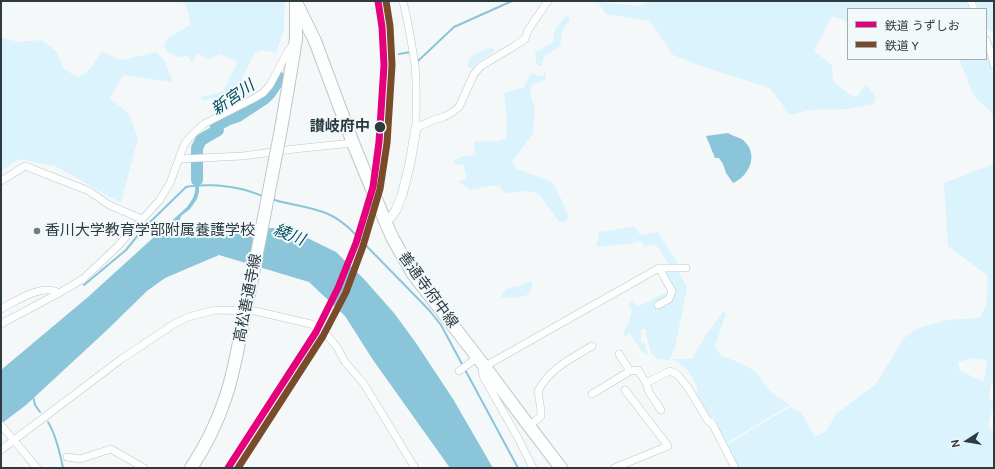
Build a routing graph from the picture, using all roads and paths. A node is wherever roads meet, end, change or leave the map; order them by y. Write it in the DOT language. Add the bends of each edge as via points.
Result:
graph roads {
  1 [pos="296,1"];
  2 [pos="403,1"];
  3 [pos="548,1"];
  4 [pos="312,36"];
  5 [pos="296,39"];
  6 [pos="987,43"];
  7 [pos="994,65"];
  8 [pos="416,128"];
  9 [pos="352,144"];
  10 [pos="179,159"];
  11 [pos="1,181"];
  12 [pos="142,219"];
  13 [pos="384,221"];
  14 [pos="659,268"];
  15 [pos="686,268"];
  16 [pos="59,293"];
  17 [pos="658,305"];
  18 [pos="246,308"];
  19 [pos="1,309"];
  20 [pos="1,324"];
  21 [pos="592,346"];
  22 [pos="619,354"];
  23 [pos="482,362"];
  24 [pos="463,368"];
  25 [pos="630,371"];
  26 [pos="646,383"];
  27 [pos="625,390"];
  28 [pos="592,394"];
  29 [pos="661,410"];
  30 [pos="1,425"];
  31 [pos="529,426"];
  32 [pos="14,440"];
  33 [pos="1,450"];
  34 [pos="67,457"];
  35 [pos="38,468"];
  36 [pos="144,468"];
  37 [pos="191,468"];
  38 [pos="415,468"];
  39 [pos="533,468"];
  40 [pos="561,468"];
  41 [pos="614,468"];
  42 [pos="735,468"];
  1 -- 4 [label="main road, 善通寺府中線"];
  1 -- 5 [label="main road, 高松善通寺線"];
  2 -- 8 [label="street" via="415,66"];
  3 -- 8 [label="street" via="528,30 525,39 481,66 474,74 459,107 444,117"];
  4 -- 5 [label="main road" via="306,33"];
  4 -- 9 [label="main road, 善通寺府中線"];
  5 -- 10 [label="street" via="263,93 204,124 184,145"];
  5 -- 18 [label="main road, 高松善通寺線, bridge"];
  6 -- 7 [label="street"];
  8 -- 13 [label="street" via="402,195 396,210"];
  9 -- 10 [label="street" via="243,156"];
  9 -- 13 [label="main road, 善通寺府中線"];
  10 -- 12 [label="street" via="170,183 159,201"];
  11 -- 12 [label="street" via="25,166 89,190 109,204"];
  12 -- 16 [label="street" via="116,248 82,279"];
  13 -- 23 [label="main road, 善通寺府中線" via="413,274"];
  14 -- 15 [label="street"];
  14 -- 17 [label="street" via="672,292 669,299"];
  14 -- 23 [label="street"];
  16 -- 19 [label="street" via="54,290 32,293"];
  16 -- 20 [label="street"];
  18 -- 32 [label="street" via="215,310 188,317 174,324 120,360"];
  18 -- 37 [label="main road, 高松善通寺線" via="234,369 225,399 213,429"];
  18 -- 38 [label="street" via="312,324 326,334 364,384"];
  21 -- 31 [label="street" via="555,369 546,380 538,391 541,416"];
  22 -- 25 [label="street"];
  23 -- 24 [label="street"];
  23 -- 31 [label="main road, 善通寺府中線"];
  23 -- 39 [label="street" via="483,376"];
  25 -- 26 [label="street" via="638,370"];
  25 -- 28 [label="street"];
  26 -- 29 [label="street"];
  26 -- 42 [label="street" via="670,371 678,375 708,422 712,423"];
  27 -- 41 [label="street" via="668,446"];
  30 -- 32 [label="street"];
  31 -- 40 [label="main road, 善通寺府中線"];
  32 -- 33 [label="street"];
  32 -- 35 [label="street"];
  34 -- 36 [label="street" via="80,459 112,449"];
}
